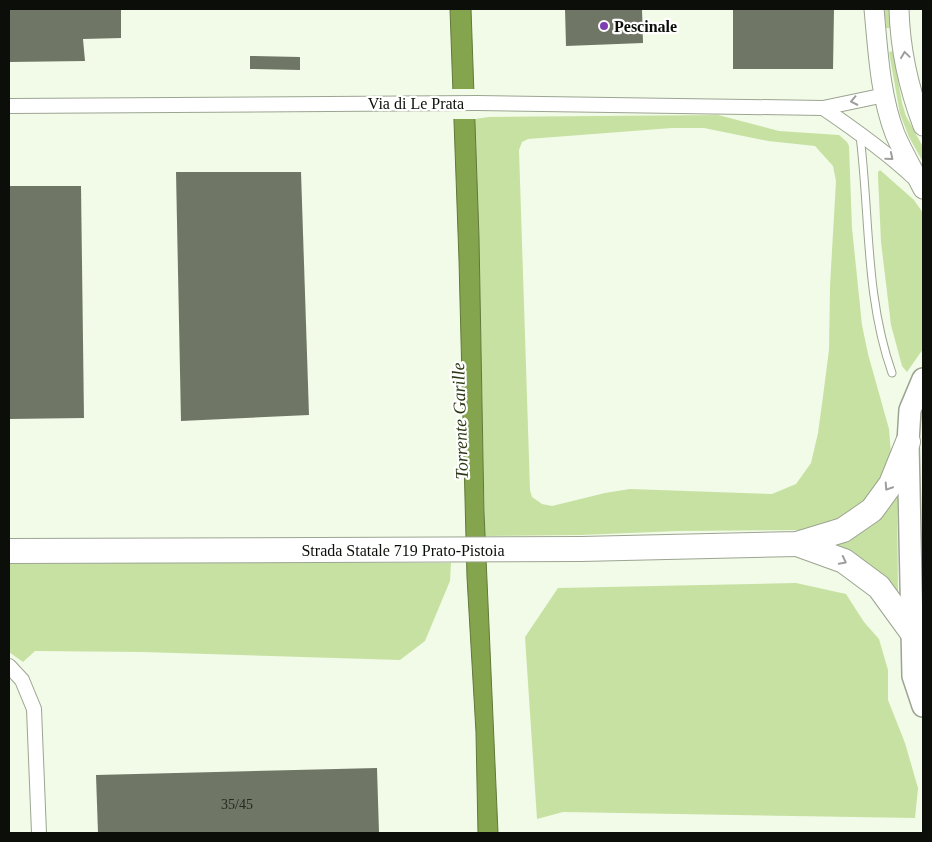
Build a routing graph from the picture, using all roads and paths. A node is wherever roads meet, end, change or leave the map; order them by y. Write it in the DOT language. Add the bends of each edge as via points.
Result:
graph roads {
  1 [pos="874,9"];
  2 [pos="899,9"];
  3 [pos="884,95"];
  4 [pos="918,102"];
  5 [pos="9,106"];
  6 [pos="822,108"];
  7 [pos="923,126"];
  8 [pos="860,133"];
  9 [pos="922,187"];
  10 [pos="892,373"];
  11 [pos="923,379"];
  12 [pos="908,442"];
  13 [pos="797,544"];
  14 [pos="9,551"];
  15 [pos="911,631"];
  16 [pos="9,666"];
  17 [pos="923,706"];
  18 [pos="39,833"];
  1 -- 3 [label="main road"];
  4 -- 2 [label="main road, one-way" via="908,80"];
  3 -- 6 [label="street, Via di Le Prata, one-way"];
  3 -- 9 [label="main road" via="896,135"];
  4 -- 7 [label="main road"];
  5 -- 6 [label="street, Via di Le Prata" via="477,103"];
  6 -- 8 [label="street"];
  8 -- 9 [label="street, one-way" via="892,157"];
  8 -- 10 [label="lane" via="874,304"];
  11 -- 12 [label="main road" via="910,410"];
  12 -- 13 [label="highway, one-way" via="891,484 872,510 843,530"];
  12 -- 15 [label="main road"];
  13 -- 14 [label="highway, Strada Statale 719 Prato-Pistoia" via="581,549"];
  13 -- 15 [label="highway, one-way" via="844,561 879,587"];
  15 -- 17 [label="main road" via="913,676"];
  16 -- 18 [label="street" via="22,680 34,709"];
}
